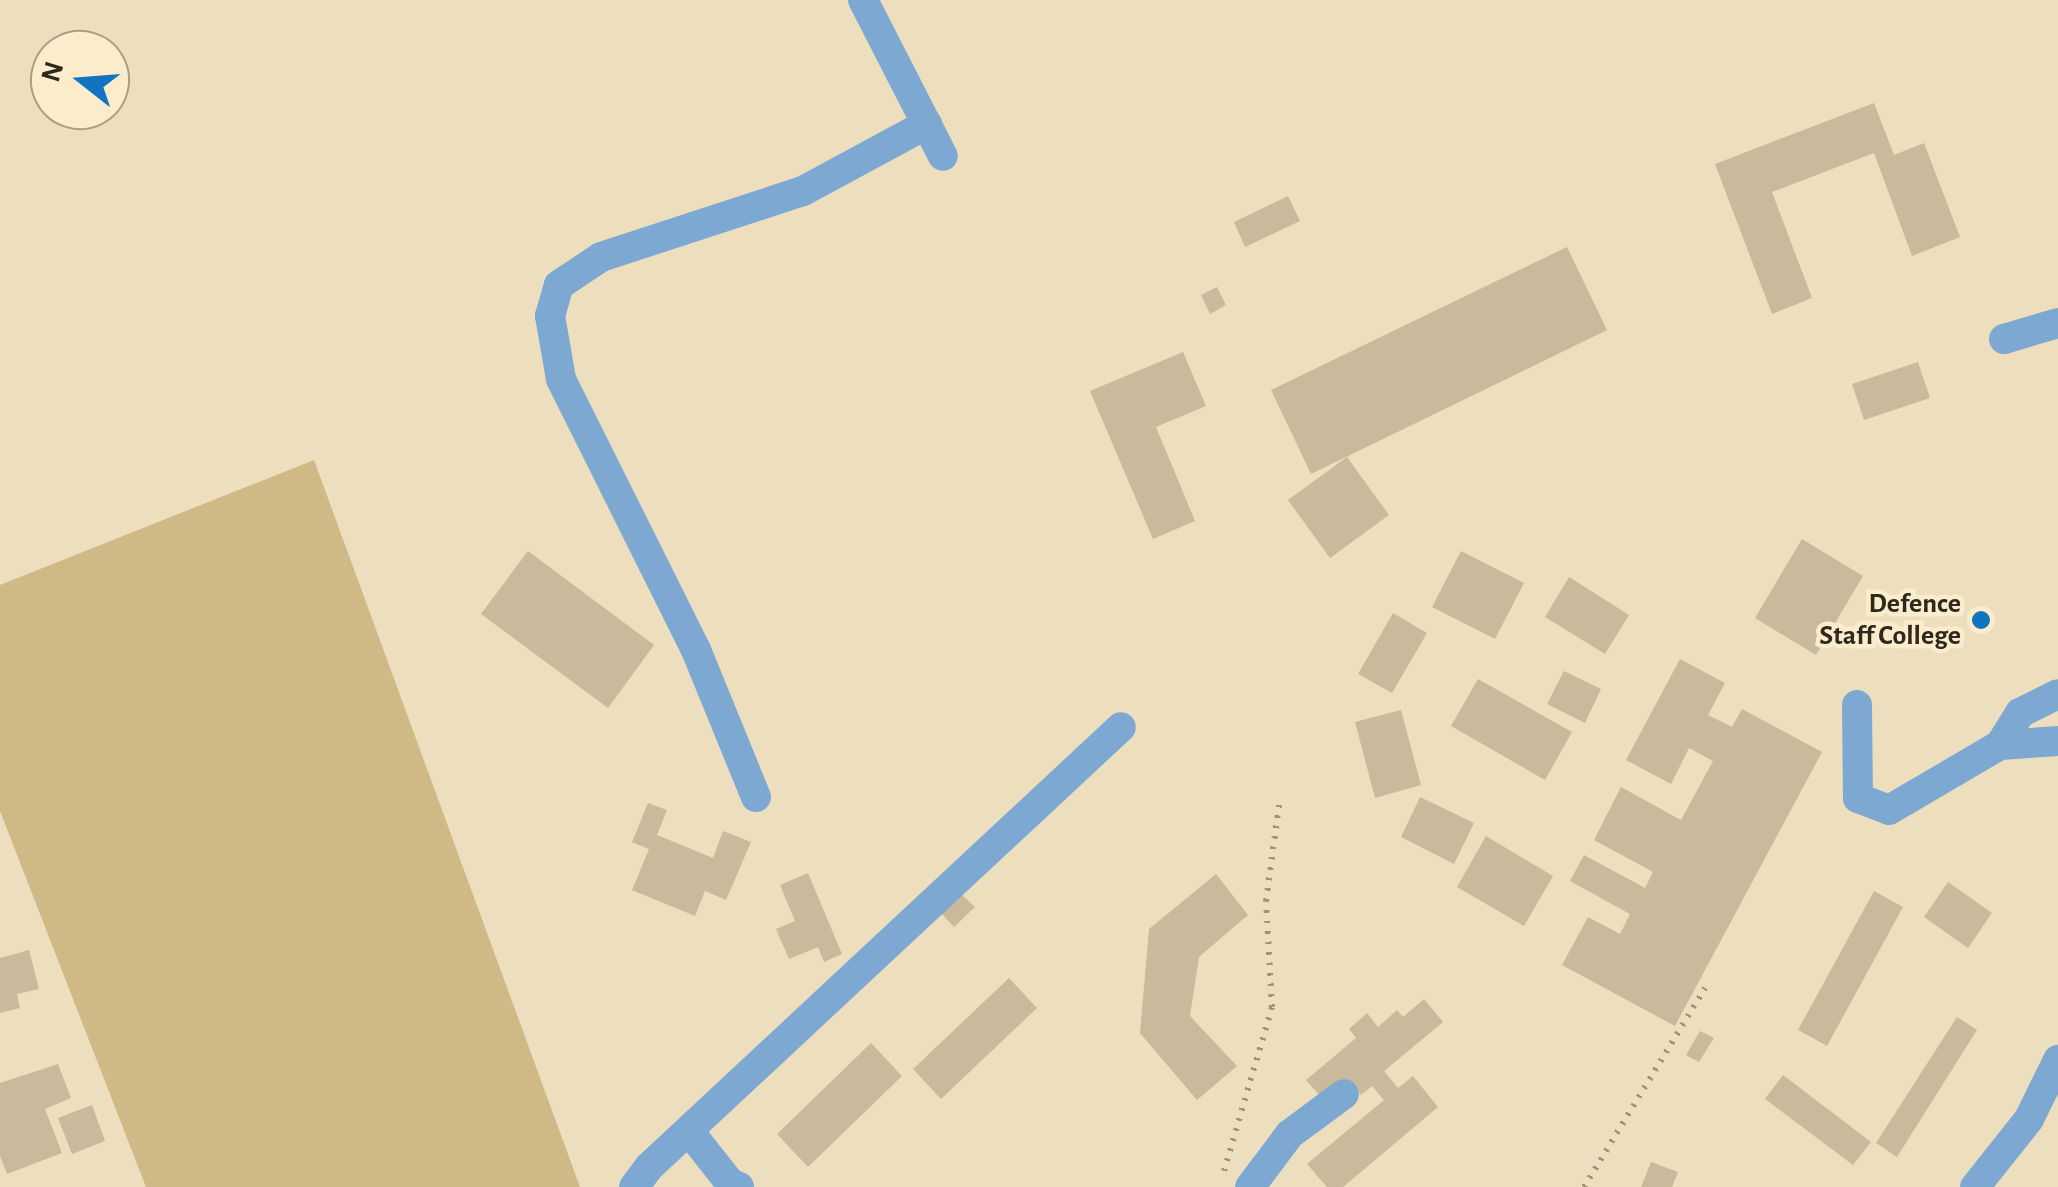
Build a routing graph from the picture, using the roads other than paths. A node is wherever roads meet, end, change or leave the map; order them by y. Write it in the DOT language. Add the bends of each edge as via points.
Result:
graph roads {
  1 [pos="863,0"];
  2 [pos="927,124"];
  3 [pos="943,156"];
  4 [pos="2058,324"];
  5 [pos="2004,338"];
  6 [pos="2058,694"];
  7 [pos="1857,704"];
  8 [pos="1121,727"];
  9 [pos="2058,741"];
  10 [pos="2000,745"];
  11 [pos="756,797"];
  12 [pos="2058,1060"];
  13 [pos="1344,1094"];
  14 [pos="689,1131"];
  15 [pos="634,1187"];
  16 [pos="739,1187"];
  17 [pos="1250,1187"];
  18 [pos="1975,1187"];
  1 -- 2 [label="street"];
  2 -- 3 [label="street"];
  2 -- 11 [label="street" via="803,191 602,257 559,285 550,316 561,380 696,650"];
  4 -- 5 [label="street"];
  6 -- 10 [label="street" via="2020,713"];
  7 -- 10 [label="street" via="1858,798 1888,810"];
  8 -- 14 [label="street"];
  9 -- 10 [label="street"];
  12 -- 18 [label="street" via="2029,1119"];
  13 -- 17 [label="street" via="1290,1134"];
  14 -- 15 [label="street"];
  14 -- 16 [label="street"];
}
